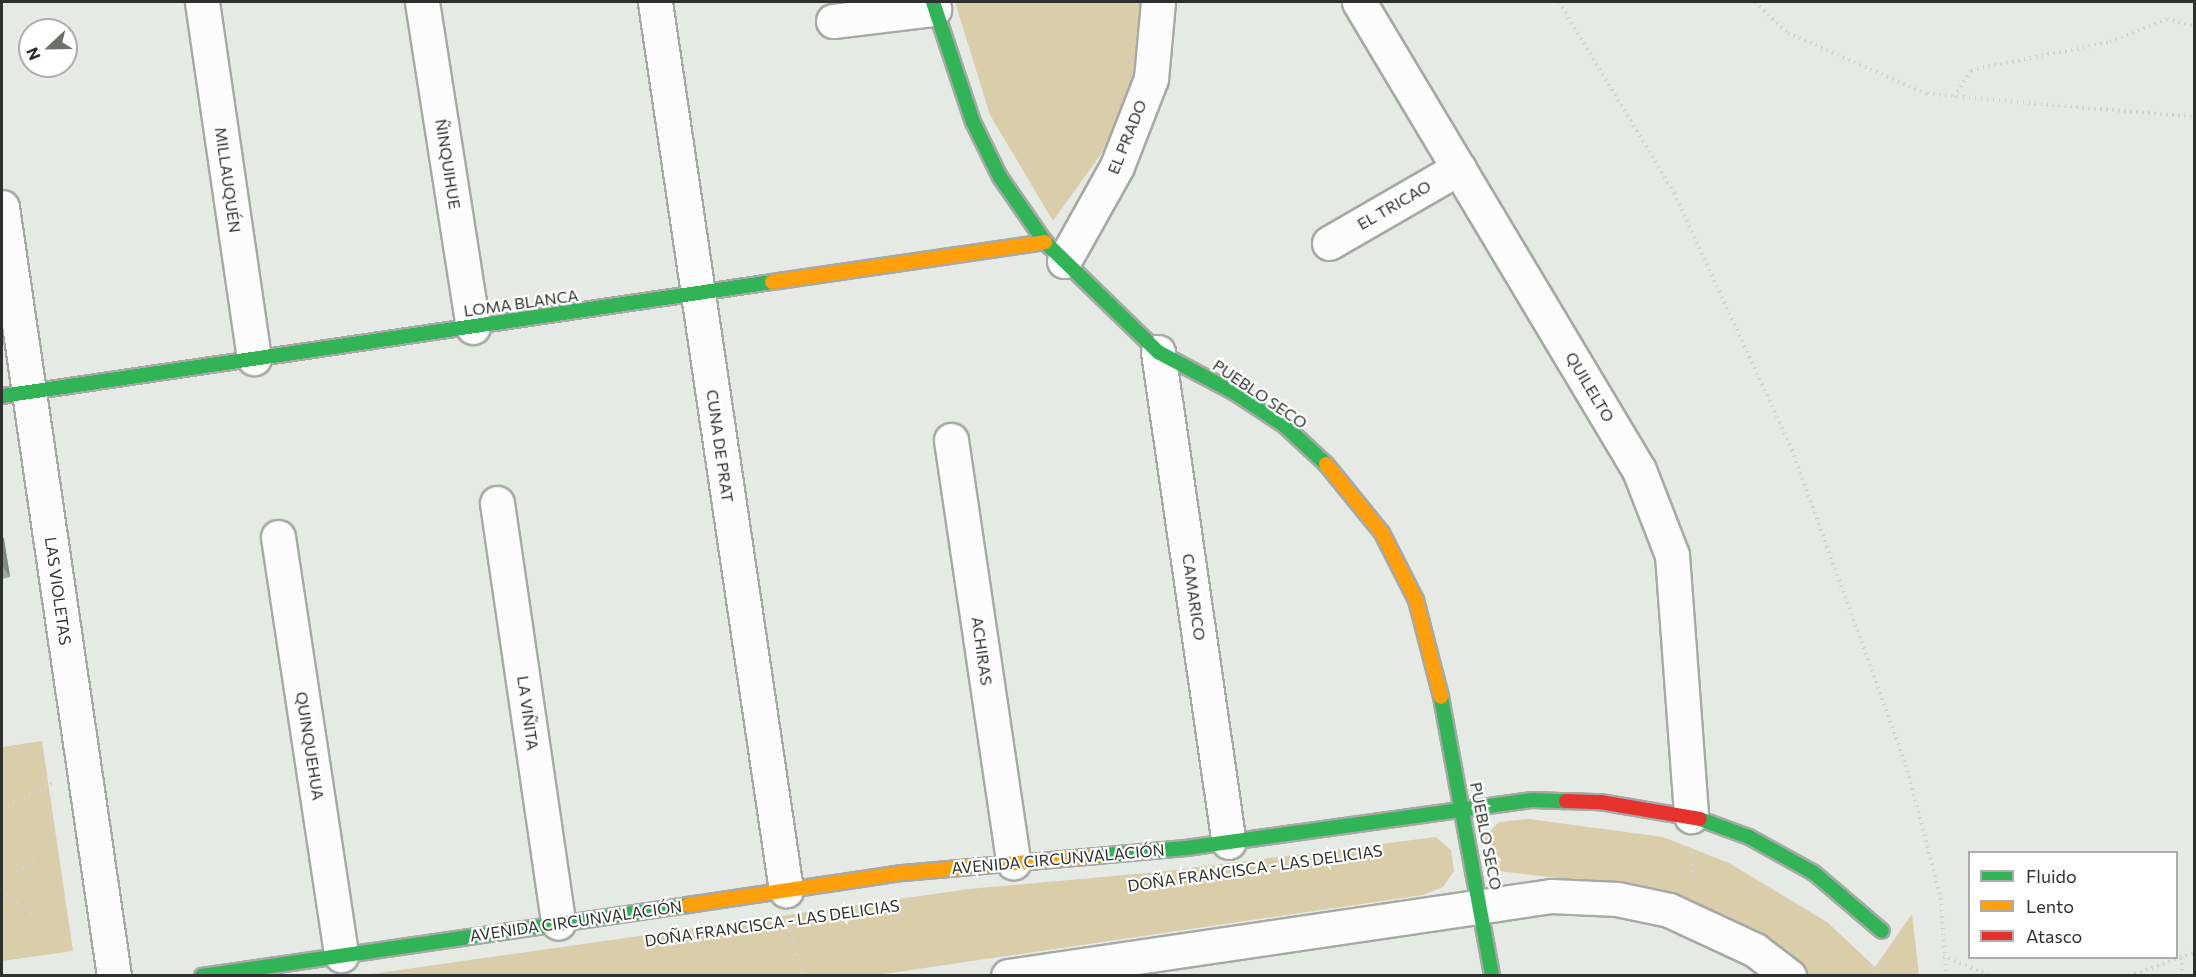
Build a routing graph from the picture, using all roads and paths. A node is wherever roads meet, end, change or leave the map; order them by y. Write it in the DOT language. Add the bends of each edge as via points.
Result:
graph roads {
  1 [pos="202,2"];
  2 [pos="422,2"];
  3 [pos="655,2"];
  4 [pos="1158,2"];
  5 [pos="1359,2"];
  6 [pos="1559,2"];
  7 [pos="1755,2"];
  8 [pos="933,5"];
  9 [pos="834,21"];
  10 [pos="2194,26"];
  11 [pos="1954,97"];
  12 [pos="2194,117"];
  13 [pos="1459,168"];
  14 [pos="2,207"];
  15 [pos="1329,243"];
  16 [pos="1054,252"];
  17 [pos="698,293"];
  18 [pos="473,327"];
  19 [pos="1158,352"];
  20 [pos="254,358"];
  21 [pos="15,394"];
  22 [pos="951,440"];
  23 [pos="497,503"];
  24 [pos="278,537"];
  25 [pos="84,768"];
  26 [pos="2,808"];
  27 [pos="1464,810"];
  28 [pos="1691,831"];
  29 [pos="1229,843"];
  30 [pos="1702,850"];
  31 [pos="37,860"];
  32 [pos="1013,862"];
  33 [pos="2,882"];
  34 [pos="2,891"];
  35 [pos="1482,905"];
  36 [pos="791,909"];
  37 [pos="35,917"];
  38 [pos="1695,920"];
  39 [pos="776,921"];
  40 [pos="558,923"];
  41 [pos="1882,931"];
  42 [pos="2194,953"];
  43 [pos="341,955"];
  44 [pos="1942,956"];
  45 [pos="2182,957"];
  46 [pos="2178,958"];
  47 [pos="2176,959"];
  48 [pos="1866,960"];
  49 [pos="114,975"];
  50 [pos="202,975"];
  51 [pos="803,975"];
  52 [pos="1008,975"];
  53 [pos="1492,975"];
  54 [pos="1790,975"];
  55 [pos="1879,975"];
  56 [pos="1946,975"];
  57 [pos="1992,975"];
  58 [pos="2129,975"];
  59 [pos="2183,975"];
  1 -- 20 [label="street, MILLAUQUÉN"];
  2 -- 18 [label="street, ÑINQUIHUE"];
  3 -- 17 [label="street, CUNA DE PRAT"];
  4 -- 16 [label="street, EL PRADO" via="1151,79 1117,166"];
  5 -- 13 [label="street, QUILELTO"];
  6 -- 44 [label="path" via="1674,193 1792,450 1906,765 1941,898"];
  7 -- 11 [label="path" via="1788,33 1850,63 1927,94"];
  8 -- 9 [label="street"];
  8 -- 16 [label="street, PUEBLO SECO" via="973,122 1000,177"];
  10 -- 11 [label="path" via="2167,19 2110,42 1971,70"];
  11 -- 12 [label="path"];
  13 -- 15 [label="street, EL TRICAO"];
  13 -- 28 [label="street, QUILELTO" via="1639,470 1672,555"];
  14 -- 21 [label="street, LAS VIOLETAS"];
  16 -- 17 [label="street, LOMA BLANCA"];
  16 -- 19 [label="street, PUEBLO SECO"];
  17 -- 18 [label="street, LOMA BLANCA"];
  17 -- 36 [label="street, CUNA DE PRAT"];
  18 -- 20 [label="street, LOMA BLANCA"];
  19 -- 27 [label="street, PUEBLO SECO" via="1235,393 1285,426 1336,473 1382,533 1416,600 1435,667"];
  19 -- 29 [label="street, CAMARICO"];
  20 -- 21 [label="street, LOMA BLANCA"];
  21 -- 25 [label="street, LAS VIOLETAS"];
  22 -- 32 [label="street, ACHIRAS"];
  23 -- 40 [label="street, LA VIÑITA"];
  24 -- 43 [label="street, QUINQUEHUA"];
  25 -- 26 [label="path"];
  25 -- 49 [label="street, LAS VIOLETAS"];
  27 -- 28 [label="street, AVENIDA CIRCUNVALACIÓN" via="1533,800 1600,802"];
  27 -- 29 [label="street, AVENIDA CIRCUNVALACIÓN"];
  27 -- 35 [label="street, PUEBLO SECO"];
  28 -- 30 [label="path"];
  28 -- 38 [label="path"];
  28 -- 41 [label="street, AVENIDA CIRCUNVALACIÓN" via="1749,837 1814,873"];
  29 -- 32 [label="street, AVENIDA CIRCUNVALACIÓN"];
  31 -- 33 [label="path"];
  32 -- 36 [label="street, AVENIDA CIRCUNVALACIÓN"];
  34 -- 37 [label="path"];
  35 -- 38 [label="street" via="1551,897 1617,899"];
  35 -- 52 [label="street"];
  35 -- 53 [label="street, PUEBLO SECO"];
  36 -- 39 [label="path, DOÑA FRANCISCA - LAS DELICIAS"];
  36 -- 40 [label="street, AVENIDA CIRCUNVALACIÓN"];
  36 -- 51 [label="path"];
  38 -- 54 [label="street" via="1755,950"];
  40 -- 43 [label="street, AVENIDA CIRCUNVALACIÓN"];
  42 -- 45 [label="path"];
  43 -- 50 [label="street, AVENIDA CIRCUNVALACIÓN"];
  44 -- 56 [label="path"];
  44 -- 57 [label="path"];
  45 -- 46 [label="path"];
  45 -- 59 [label="path"];
  47 -- 58 [label="path"];
  48 -- 55 [label="path"];
}
